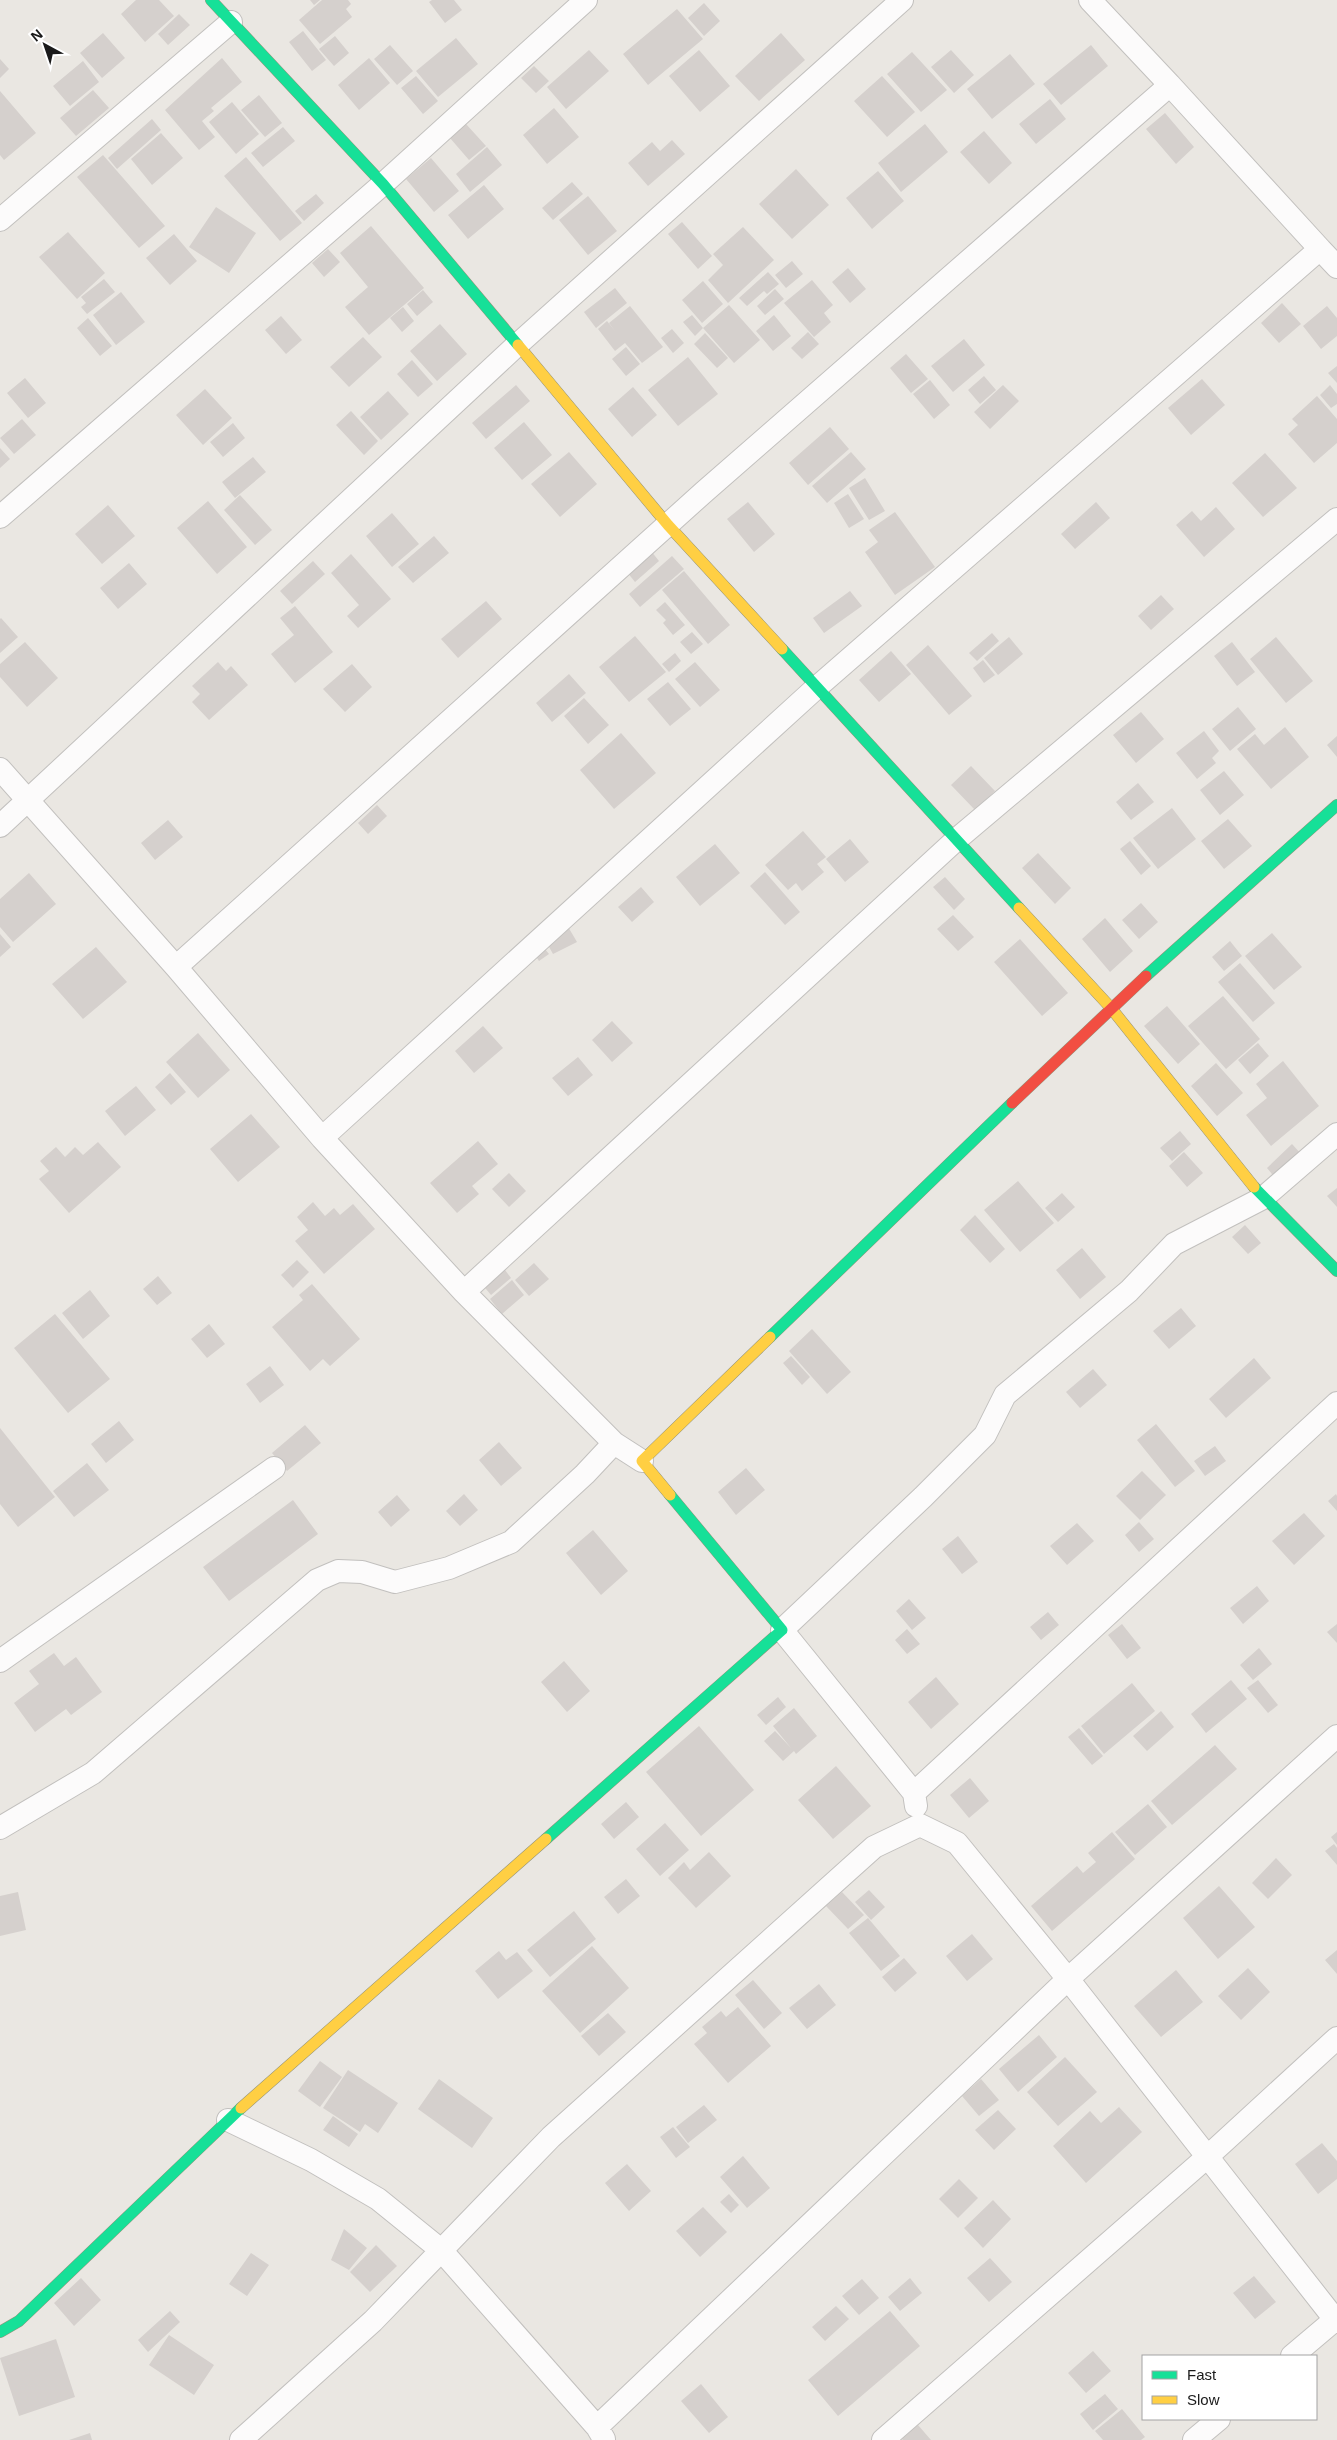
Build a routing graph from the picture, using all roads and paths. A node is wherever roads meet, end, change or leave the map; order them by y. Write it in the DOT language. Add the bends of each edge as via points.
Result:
graph roads {
  1 [pos="586,0"];
  2 [pos="902,0"];
  3 [pos="1090,0"];
  4 [pos="222,8"];
  5 [pos="1170,85"];
  6 [pos="383,184"];
  7 [pos="0,220"];
  8 [pos="1320,249"];
  9 [pos="1337,267"];
  10 [pos="517,345"];
  11 [pos="0,517"];
  12 [pos="1337,518"];
  13 [pos="668,525"];
  14 [pos="816,688"];
  15 [pos="0,769"];
  16 [pos="28,800"];
  17 [pos="1337,805"];
  18 [pos="0,826"];
  19 [pos="957,839"];
  20 [pos="176,967"];
  21 [pos="1111,1008"];
  22 [pos="1337,1134"];
  23 [pos="322,1138"];
  24 [pos="1263,1198"];
  25 [pos="1337,1271"];
  26 [pos="464,1292"];
  27 [pos="1337,1403"];
  28 [pos="614,1443"];
  29 [pos="642,1461"];
  30 [pos="274,1468"];
  31 [pos="782,1630"];
  32 [pos="0,1662"];
  33 [pos="1337,1736"];
  34 [pos="914,1792"];
  35 [pos="920,1825"];
  36 [pos="0,1828"];
  37 [pos="1068,1979"];
  38 [pos="1337,2038"];
  39 [pos="228,2120"];
  40 [pos="1206,2158"];
  41 [pos="441,2250"];
  42 [pos="1336,2320"];
  43 [pos="0,2332"];
  44 [pos="1293,2355"];
  45 [pos="1217,2420"];
  46 [pos="601,2434"];
  47 [pos="241,2440"];
  48 [pos="883,2440"];
  49 [pos="1194,2440"];
  1 -- 6 [label="street"];
  2 -- 10 [label="street"];
  3 -- 5 [label="street"];
  4 -- 6 [label="street"];
  4 -- 7 [label="street"];
  5 -- 8 [label="street"];
  5 -- 13 [label="street"];
  6 -- 10 [label="street"];
  6 -- 11 [label="street"];
  8 -- 9 [label="street"];
  8 -- 14 [label="street"];
  10 -- 13 [label="street"];
  10 -- 16 [label="street"];
  12 -- 19 [label="street"];
  13 -- 14 [label="street"];
  13 -- 20 [label="street"];
  14 -- 19 [label="street"];
  14 -- 23 [label="street"];
  15 -- 16 [label="street"];
  16 -- 18 [label="street"];
  16 -- 20 [label="street"];
  17 -- 21 [label="street"];
  19 -- 21 [label="street"];
  19 -- 26 [label="street"];
  20 -- 23 [label="street"];
  21 -- 24 [label="street"];
  21 -- 29 [label="street"];
  22 -- 24 [label="street"];
  23 -- 26 [label="street"];
  24 -- 25 [label="street"];
  24 -- 31 [label="street" via="1174,1244 1129,1290 1004,1395 985,1435"];
  26 -- 28 [label="street"];
  27 -- 34 [label="street"];
  28 -- 29 [label="street"];
  28 -- 36 [label="street" via="511,1542 449,1568 395,1582 362,1572 338,1571 318,1580 93,1772"];
  29 -- 31 [label="street"];
  30 -- 32 [label="street"];
  31 -- 34 [label="street"];
  31 -- 39 [label="street"];
  33 -- 37 [label="street"];
  34 -- 35 [label="street"];
  35 -- 37 [label="street" via="957,1843"];
  35 -- 41 [label="street" via="874,1847 551,2137"];
  37 -- 40 [label="street"];
  37 -- 46 [label="street"];
  38 -- 40 [label="street"];
  39 -- 41 [label="street" via="311,2160 378,2199"];
  39 -- 43 [label="street" via="19,2321"];
  40 -- 42 [label="street"];
  40 -- 48 [label="street"];
  41 -- 46 [label="street"];
  41 -- 47 [label="street" via="372,2321"];
  42 -- 44 [label="street"];
  45 -- 49 [label="street"];
}
